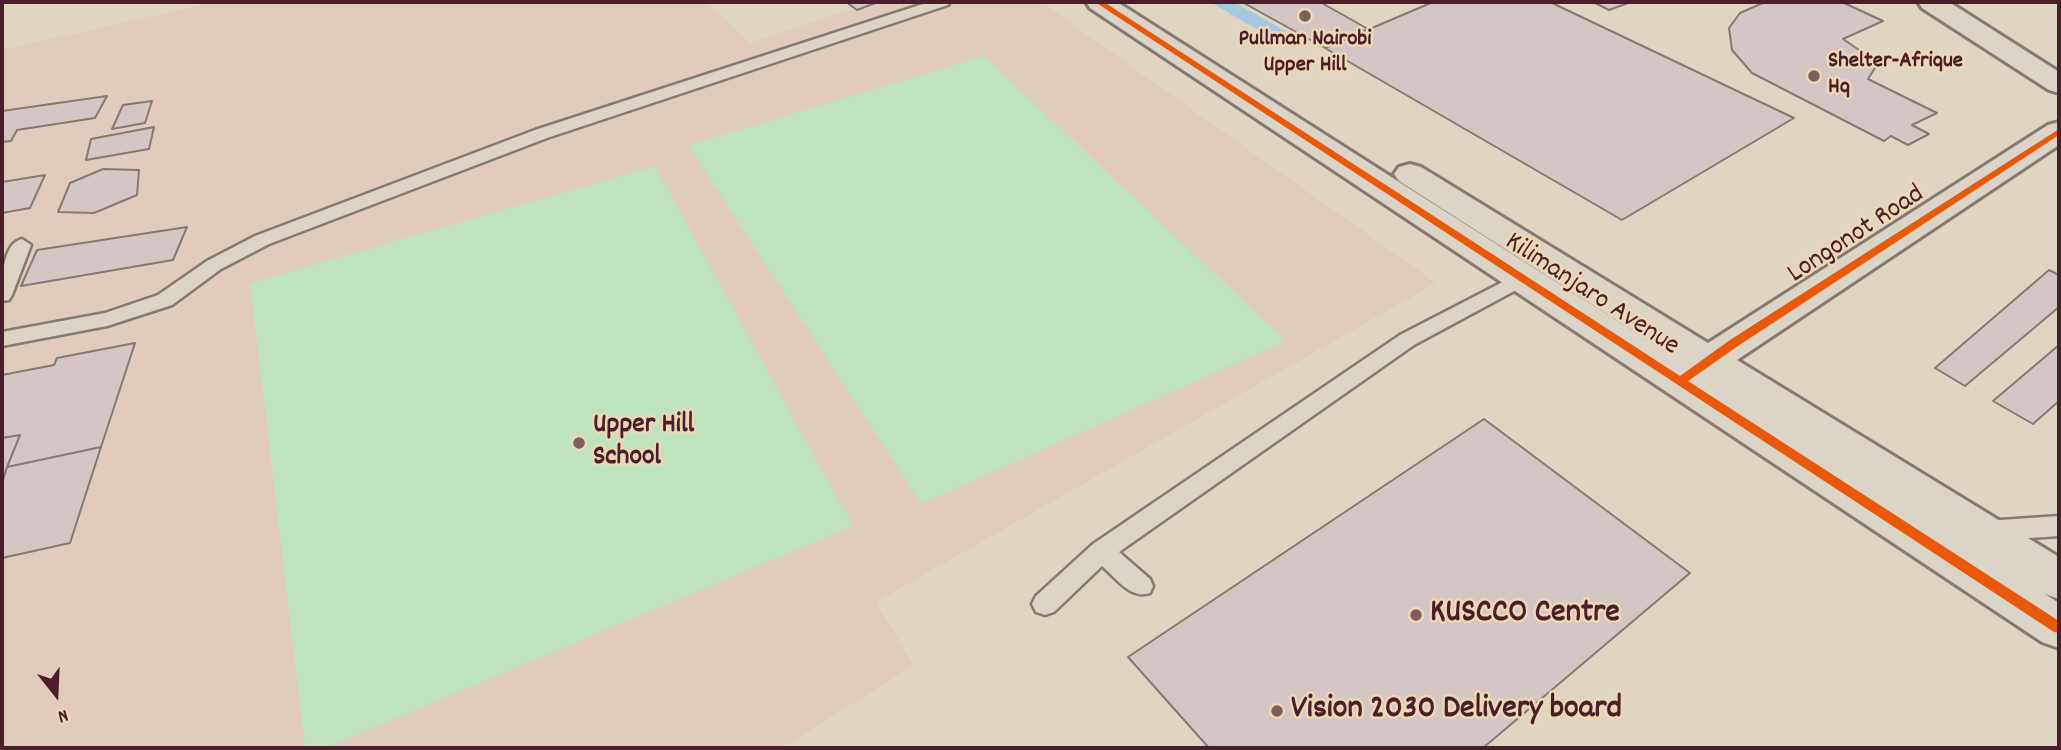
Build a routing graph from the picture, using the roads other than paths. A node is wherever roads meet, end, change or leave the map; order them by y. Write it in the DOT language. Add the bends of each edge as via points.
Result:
graph roads {
  1 [pos="943,2"];
  2 [pos="1099,2"];
  3 [pos="1135,2"];
  4 [pos="1931,2"];
  5 [pos="2059,84"];
  6 [pos="2053,142"];
  7 [pos="22,245"];
  8 [pos="1522,278"];
  9 [pos="2,295"];
  10 [pos="2,339"];
  11 [pos="1694,371"];
  12 [pos="2059,526"];
  13 [pos="1980,532"];
  14 [pos="1102,551"];
  15 [pos="2059,580"];
  16 [pos="1141,586"];
  17 [pos="1045,604"];
  18 [pos="2059,628"];
  1 -- 10 [label="lane" via="541,134 275,235 214,265 165,300 107,319"];
  2 -- 8 [label="street, Kilimanjaro Avenue"];
  3 -- 11 [label="street, Kilimanjaro Avenue"];
  4 -- 5 [label="street"];
  6 -- 11 [label="street, Longonot Road"];
  7 -- 9 [label="lane"];
  8 -- 11 [label="street, Kilimanjaro Avenue"];
  8 -- 14 [label="lane" via="1407,340"];
  11 -- 13 [label="street, Kilimanjaro Avenue"];
  11 -- 18 [label="street, Kilimanjaro Avenue"];
  12 -- 13 [label="lane"];
  13 -- 15 [label="street, Kilimanjaro Avenue"];
  14 -- 16 [label="lane"];
  14 -- 17 [label="lane"];
}
